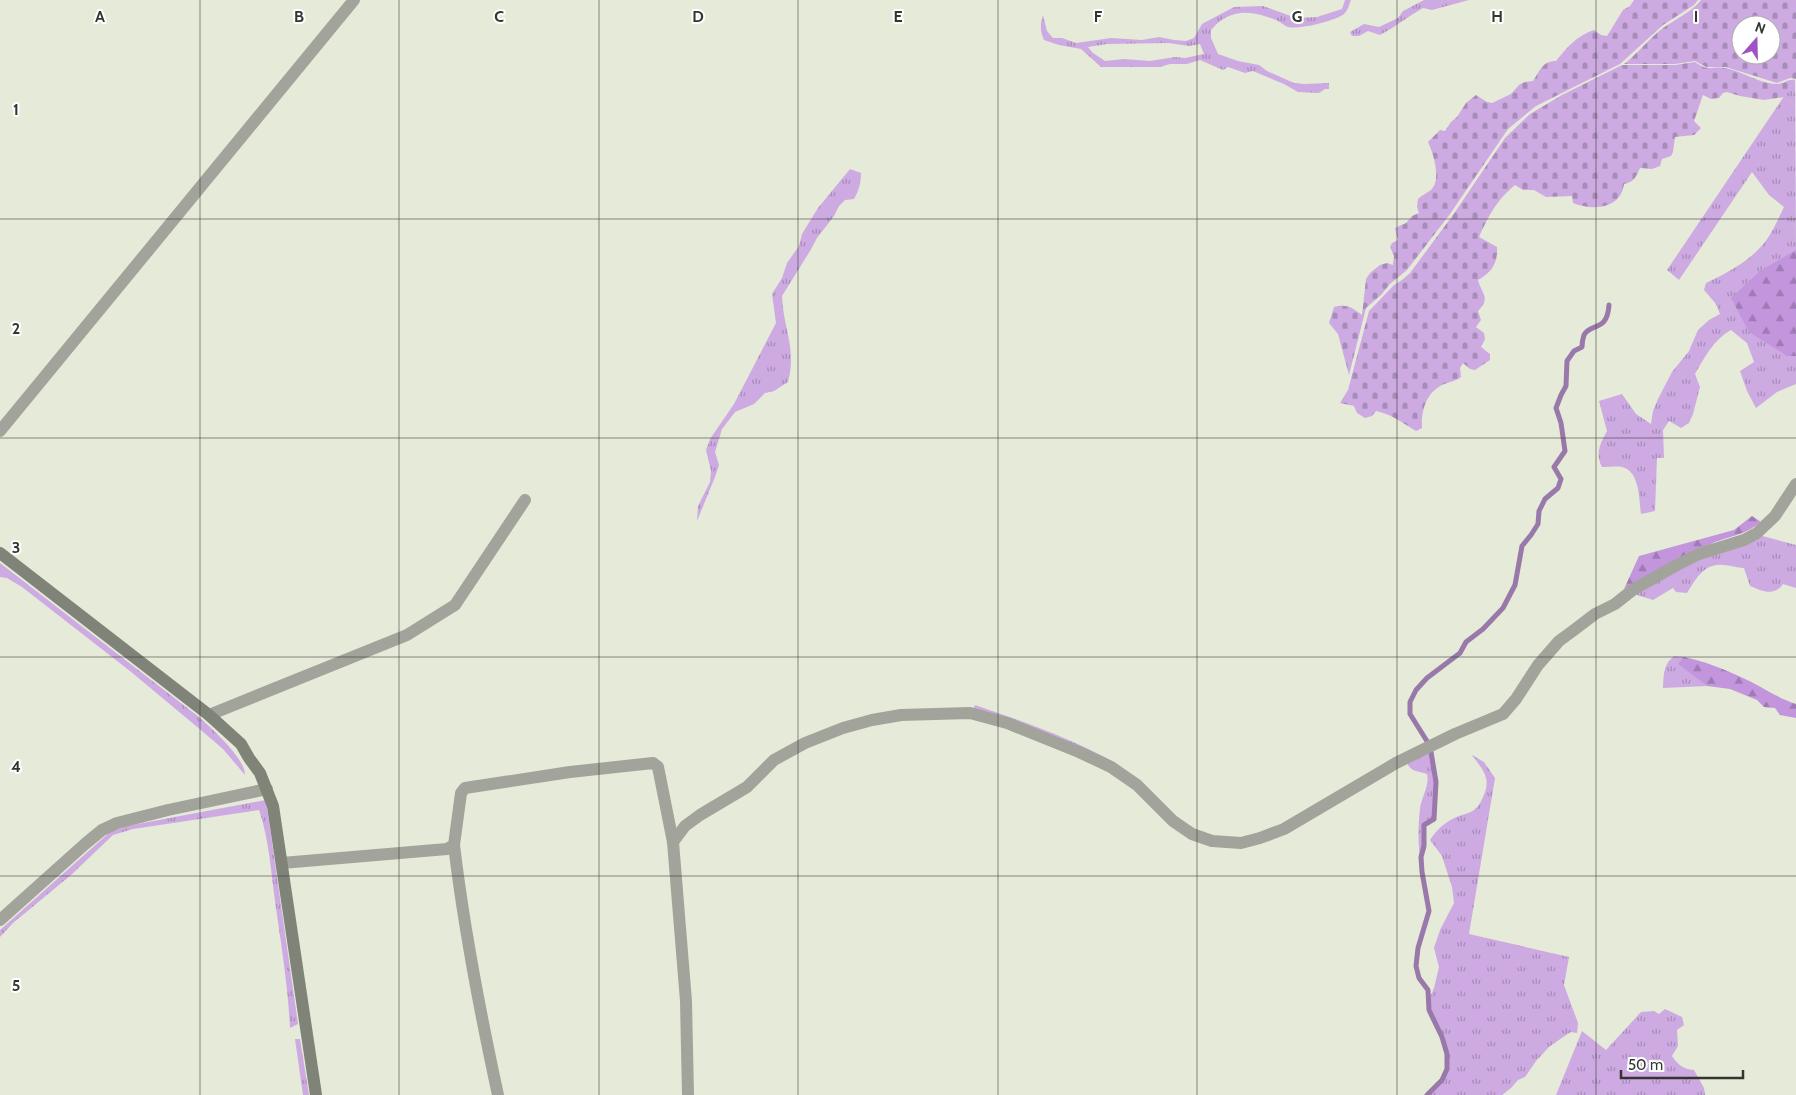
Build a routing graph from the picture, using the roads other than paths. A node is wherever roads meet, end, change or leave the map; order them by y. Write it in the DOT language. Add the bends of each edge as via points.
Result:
graph roads {
  1 [pos="354,0"];
  2 [pos="0,431"];
  3 [pos="1796,484"];
  4 [pos="525,500"];
  5 [pos="0,553"];
  6 [pos="209,715"];
  7 [pos="267,789"];
  8 [pos="673,842"];
  9 [pos="454,845"];
  10 [pos="282,863"];
  11 [pos="0,920"];
  12 [pos="316,1095"];
  13 [pos="498,1095"];
  14 [pos="688,1095"];
  1 -- 2 [label="street"];
  3 -- 8 [label="street" via="1775,516 1757,533 1676,565 1634,588 1559,641 1503,714 1404,758 1284,829 1260,838 1241,843 1212,841 1192,834 1173,821 1137,785 1111,767 1007,724 970,713 901,715 872,720 805,743 774,760 747,788 692,820"];
  4 -- 6 [label="street" via="455,605 406,635"];
  5 -- 6 [label="main road"];
  6 -- 7 [label="main road" via="241,744"];
  7 -- 10 [label="main road" via="273,806"];
  7 -- 11 [label="street" via="168,810 102,830"];
  8 -- 9 [label="street" via="658,767 653,763 465,788"];
  8 -- 14 [label="street" via="686,1001"];
  9 -- 10 [label="street" via="447,849"];
  9 -- 13 [label="street" via="478,1003"];
  10 -- 12 [label="main road"];
}
